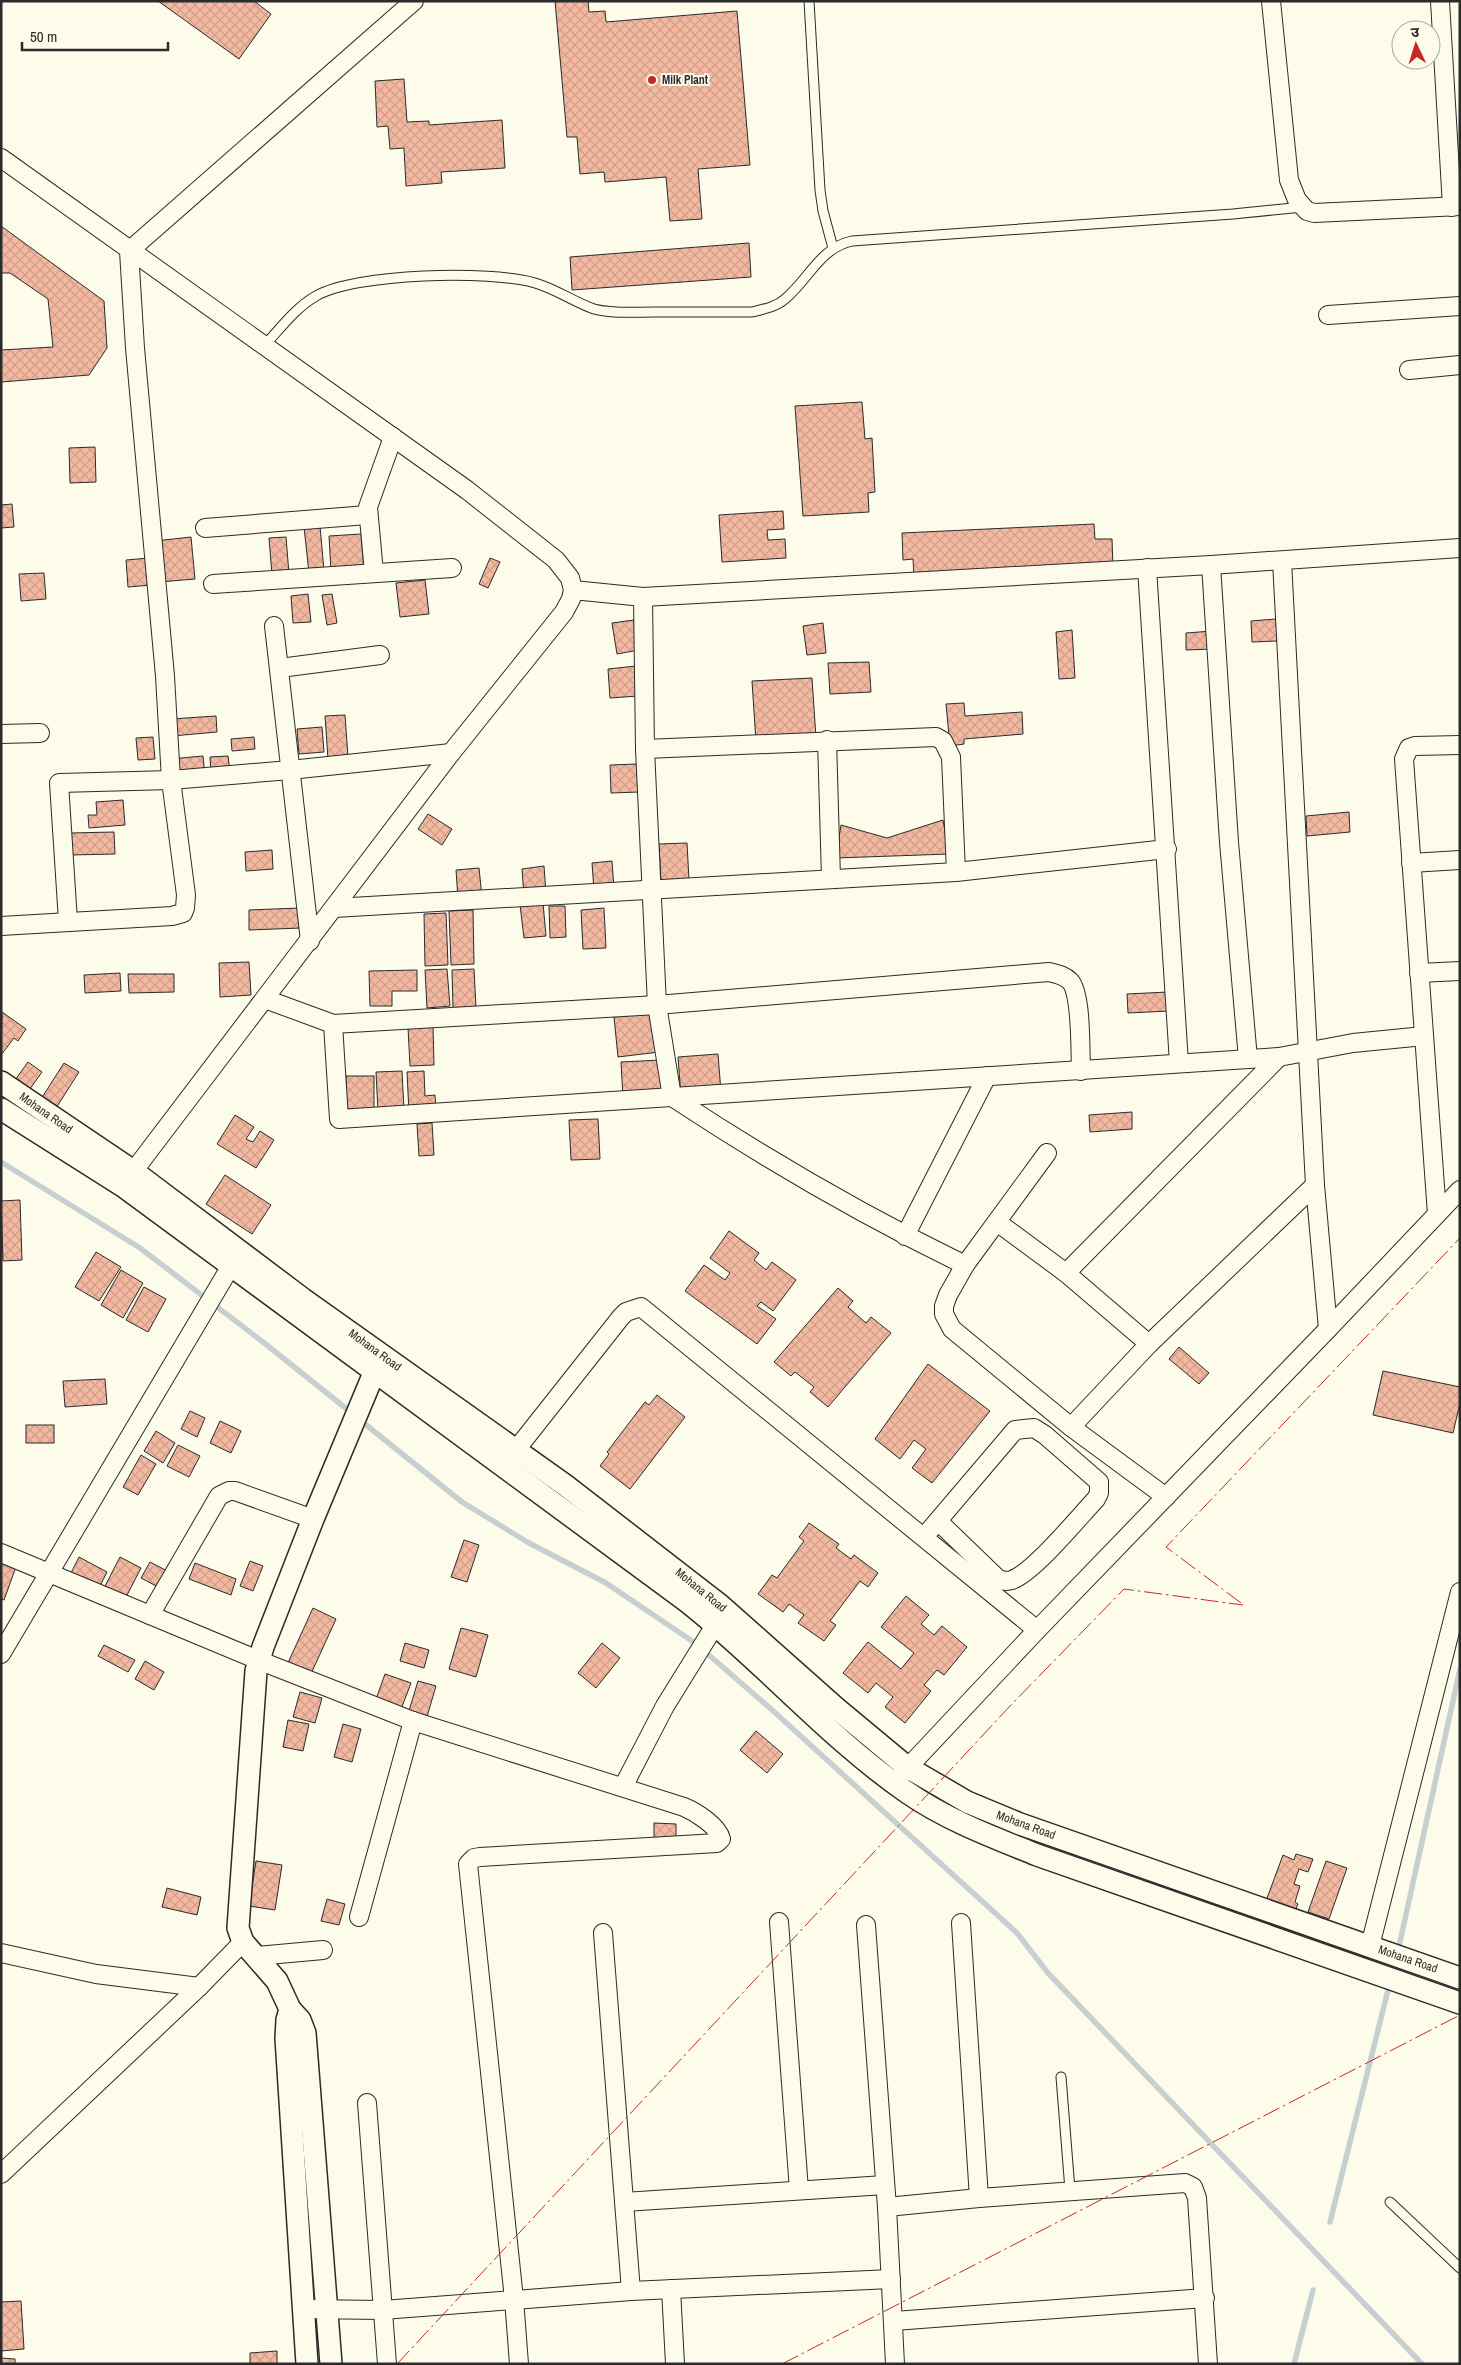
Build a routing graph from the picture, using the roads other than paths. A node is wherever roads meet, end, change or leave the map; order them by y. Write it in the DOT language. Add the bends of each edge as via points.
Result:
graph roads {
  1 [pos="414,1"];
  2 [pos="809,1"];
  3 [pos="1272,1"];
  4 [pos="1440,1"];
  5 [pos="1,158"];
  6 [pos="1456,206"];
  7 [pos="1303,207"];
  8 [pos="833,248"];
  9 [pos="129,250"];
  10 [pos="1460,306"];
  11 [pos="1328,316"];
  12 [pos="264,346"];
  13 [pos="1460,366"];
  14 [pos="1409,370"];
  15 [pos="393,437"];
  16 [pos="367,514"];
  17 [pos="205,528"];
  18 [pos="1460,548"];
  19 [pos="1282,561"];
  20 [pos="1211,565"];
  21 [pos="452,568"];
  22 [pos="1147,568"];
  23 [pos="374,573"];
  24 [pos="213,584"];
  25 [pos="573,590"];
  26 [pos="642,597"];
  27 [pos="274,626"];
  28 [pos="380,655"];
  29 [pos="280,668"];
  30 [pos="40,733"];
  31 [pos="1,734"];
  32 [pos="827,740"];
  33 [pos="1460,744"];
  34 [pos="645,749"];
  35 [pos="451,753"];
  36 [pos="290,770"];
  37 [pos="171,780"];
  38 [pos="1167,849"];
  39 [pos="1460,860"];
  40 [pos="1411,863"];
  41 [pos="956,872"];
  42 [pos="831,878"];
  43 [pos="651,890"];
  44 [pos="334,908"];
  45 [pos="68,921"];
  46 [pos="1,926"];
  47 [pos="310,941"];
  48 [pos="1460,971"];
  49 [pos="1419,973"];
  50 [pos="265,999"];
  51 [pos="657,1005"];
  52 [pos="334,1024"];
  53 [pos="1424,1036"];
  54 [pos="1309,1051"];
  55 [pos="1279,1057"];
  56 [pos="1248,1059"];
  57 [pos="1179,1063"];
  58 [pos="1081,1070"];
  59 [pos="987,1076"];
  60 [pos="1,1082"];
  61 [pos="672,1096"];
  62 [pos="1,1109"];
  63 [pos="1047,1153"];
  64 [pos="128,1179"];
  65 [pos="1316,1185"];
  66 [pos="1460,1190"];
  67 [pos="1437,1214"];
  68 [pos="997,1222"];
  69 [pos="905,1236"];
  70 [pos="235,1259"];
  71 [pos="965,1265"];
  72 [pos="1066,1273"];
  73 [pos="1328,1329"];
  74 [pos="1149,1344"];
  75 [pos="378,1364"];
  76 [pos="1071,1427"];
  77 [pos="509,1458"];
  78 [pos="1166,1497"];
  79 [pos="313,1519"];
  80 [pos="938,1522"];
  81 [pos="924,1537"];
  82 [pos="1,1553"];
  83 [pos="48,1573"];
  84 [pos="1460,1592"];
  85 [pos="150,1615"];
  86 [pos="715,1624"];
  87 [pos="1037,1630"];
  88 [pos="1,1654"];
  89 [pos="258,1660"];
  90 [pos="413,1722"];
  91 [pos="901,1775"];
  92 [pos="623,1787"];
  93 [pos="359,1917"];
  94 [pos="779,1922"];
  95 [pos="960,1923"];
  96 [pos="866,1925"];
  97 [pos="603,1933"];
  98 [pos="1370,1946"];
  99 [pos="250,1949"];
  100 [pos="322,1950"];
  101 [pos="1,1953"];
  102 [pos="1460,1978"];
  103 [pos="199,1987"];
  104 [pos="1460,2003"];
  105 [pos="290,2009"];
  106 [pos="1061,2077"];
  107 [pos="367,2103"];
  108 [pos="1,2174"];
  109 [pos="885,2185"];
  110 [pos="799,2190"];
  111 [pos="1070,2190"];
  112 [pos="979,2198"];
  113 [pos="624,2202"];
  114 [pos="1390,2202"];
  115 [pos="887,2207"];
  116 [pos="1460,2268"];
  117 [pos="891,2279"];
  118 [pos="671,2289"];
  119 [pos="631,2291"];
  120 [pos="1205,2298"];
  121 [pos="514,2299"];
  122 [pos="328,2309"];
  123 [pos="303,2310"];
  124 [pos="383,2310"];
  125 [pos="894,2321"];
  126 [pos="307,2364"];
  127 [pos="331,2364"];
  128 [pos="387,2364"];
  129 [pos="519,2364"];
  130 [pos="676,2364"];
  131 [pos="895,2364"];
  132 [pos="1208,2364"];
  1 -- 9 [label="street"];
  2 -- 8 [label="lane" via="820,190"];
  3 -- 7 [label="street" via="1286,161 1292,189"];
  4 -- 6 [label="street"];
  5 -- 9 [label="street"];
  6 -- 7 [label="street" via="1314,213"];
  7 -- 8 [label="lane" via="852,241"];
  8 -- 12 [label="lane" via="784,300 752,312 621,312 594,309 537,283 512,277 412,278 343,285 316,296 295,312"];
  9 -- 12 [label="street"];
  9 -- 37 [label="street"];
  10 -- 11 [label="street"];
  12 -- 15 [label="street"];
  13 -- 14 [label="street"];
  15 -- 16 [label="street" via="369,498"];
  15 -- 25 [label="street" via="556,560 567,573"];
  16 -- 17 [label="street"];
  16 -- 23 [label="street"];
  18 -- 19 [label="street"];
  19 -- 20 [label="street"];
  19 -- 54 [label="street"];
  20 -- 22 [label="street"];
  20 -- 56 [label="street" via="1229,842"];
  21 -- 23 [label="street"];
  22 -- 26 [label="street"];
  22 -- 38 [label="street"];
  23 -- 24 [label="street"];
  25 -- 26 [label="street"];
  25 -- 35 [label="street" via="564,612"];
  26 -- 34 [label="street"];
  27 -- 29 [label="street"];
  28 -- 29 [label="street"];
  29 -- 36 [label="street"];
  30 -- 31 [label="street"];
  32 -- 34 [label="street"];
  32 -- 41 [label="street" via="936,736 943,741 951,757"];
  32 -- 42 [label="street"];
  33 -- 40 [label="street" via="1415,746 1405,753"];
  34 -- 43 [label="street"];
  35 -- 36 [label="street"];
  35 -- 44 [label="street"];
  36 -- 37 [label="street"];
  36 -- 47 [label="street"];
  37 -- 45 [label="street" via="60,783"];
  37 -- 45 [label="street" via="186,895 183,913"];
  38 -- 41 [label="street"];
  38 -- 57 [label="street"];
  39 -- 40 [label="street"];
  40 -- 49 [label="street"];
  41 -- 42 [label="street"];
  42 -- 43 [label="street"];
  43 -- 44 [label="street"];
  43 -- 51 [label="street"];
  44 -- 47 [label="street"];
  45 -- 46 [label="street"];
  47 -- 50 [label="street"];
  48 -- 49 [label="street"];
  49 -- 53 [label="street"];
  50 -- 52 [label="street"];
  50 -- 64 [label="street"];
  51 -- 52 [label="street"];
  51 -- 58 [label="street" via="1049,972 1061,974 1071,982 1076,994"];
  51 -- 61 [label="street"];
  52 -- 61 [label="street" via="339,1118"];
  53 -- 54 [label="street"];
  53 -- 67 [label="street"];
  54 -- 55 [label="street"];
  54 -- 65 [label="street"];
  55 -- 56 [label="street"];
  55 -- 72 [label="street"];
  56 -- 57 [label="street"];
  57 -- 58 [label="street"];
  58 -- 59 [label="street"];
  59 -- 61 [label="street"];
  59 -- 69 [label="street"];
  60 -- 64 [label="street, Mohana Road"];
  61 -- 69 [label="street" via="824,1191"];
  62 -- 64 [label="street, Mohana Road"];
  63 -- 68 [label="street"];
  64 -- 70 [label="street, Mohana Road"];
  65 -- 73 [label="street"];
  65 -- 74 [label="street"];
  66 -- 67 [label="street"];
  67 -- 73 [label="street"];
  68 -- 71 [label="street"];
  68 -- 72 [label="street"];
  69 -- 71 [label="street"];
  70 -- 75 [label="street, Mohana Road"];
  70 -- 83 [label="street"];
  71 -- 76 [label="street" via="944,1306 952,1329"];
  72 -- 74 [label="street"];
  73 -- 78 [label="street"];
  74 -- 76 [label="street"];
  75 -- 77 [label="street, Mohana Road"];
  75 -- 79 [label="street"];
  76 -- 78 [label="street"];
  77 -- 81 [label="street" via="621,1316 641,1307"];
  77 -- 86 [label="street, Mohana Road"];
  78 -- 87 [label="street"];
  79 -- 85 [label="street" via="235,1491 224,1492 216,1500"];
  79 -- 89 [label="street"];
  80 -- 80 [label="street" via="1015,1430 1034,1428 1100,1482 1096,1499 1031,1568 1011,1580 998,1578"];
  80 -- 81 [label="street"];
  81 -- 87 [label="street"];
  82 -- 83 [label="street"];
  83 -- 85 [label="street"];
  83 -- 88 [label="street"];
  84 -- 98 [label="street"];
  85 -- 89 [label="street"];
  86 -- 91 [label="street, Mohana Road" via="845,1742"];
  86 -- 92 [label="street" via="665,1706"];
  87 -- 91 [label="street"];
  89 -- 90 [label="street"];
  89 -- 99 [label="street" via="253,1689 238,1928"];
  90 -- 92 [label="street"];
  90 -- 93 [label="street"];
  91 -- 98 [label="street, Mohana Road" via="1020,1824"];
  91 -- 104 [label="street, Mohana Road" via="946,1815 1037,1855"];
  92 -- 121 [label="street" via="691,1810 720,1833 720,1842 480,1857 468,1864"];
  94 -- 110 [label="street"];
  95 -- 112 [label="street"];
  96 -- 109 [label="street"];
  97 -- 113 [label="street"];
  98 -- 102 [label="street, Mohana Road"];
  99 -- 100 [label="street"];
  99 -- 103 [label="street"];
  99 -- 105 [label="street" via="277,1982"];
  101 -- 103 [label="street" via="96,1974"];
  103 -- 108 [label="street"];
  105 -- 122 [label="street" via="300,2020 305,2033"];
  105 -- 123 [label="street" via="286,2038"];
  106 -- 111 [label="lane"];
  107 -- 124 [label="street"];
  109 -- 110 [label="street"];
  109 -- 115 [label="street"];
  110 -- 113 [label="street"];
  111 -- 112 [label="street"];
  111 -- 120 [label="street" via="1179,2182 1193,2187 1197,2198"];
  112 -- 115 [label="street"];
  113 -- 119 [label="street"];
  114 -- 116 [label="lane"];
  115 -- 117 [label="street"];
  117 -- 118 [label="street"];
  117 -- 125 [label="street"];
  118 -- 119 [label="street"];
  118 -- 130 [label="street"];
  119 -- 121 [label="street"];
  120 -- 125 [label="street"];
  120 -- 132 [label="street"];
  121 -- 124 [label="street"];
  121 -- 129 [label="street"];
  122 -- 123 [label="street"];
  122 -- 124 [label="street"];
  122 -- 127 [label="street"];
  123 -- 126 [label="street"];
  124 -- 128 [label="street"];
  125 -- 131 [label="street"];
}
